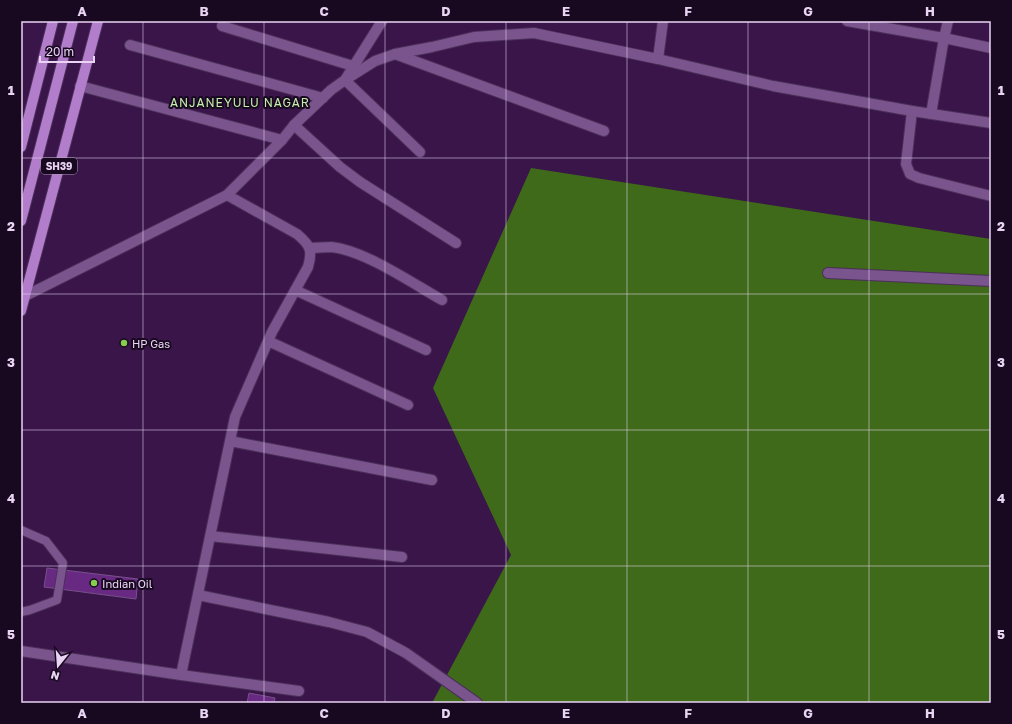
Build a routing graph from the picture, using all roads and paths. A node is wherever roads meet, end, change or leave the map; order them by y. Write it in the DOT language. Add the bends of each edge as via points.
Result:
graph roads {
  1 [pos="53,21"];
  2 [pos="73,21"];
  3 [pos="98,21"];
  4 [pos="382,21"];
  5 [pos="663,21"];
  6 [pos="847,21"];
  7 [pos="948,21"];
  8 [pos="222,26"];
  9 [pos="944,38"];
  10 [pos="130,45"];
  11 [pos="991,48"];
  12 [pos="395,54"];
  13 [pos="658,59"];
  14 [pos="353,66"];
  15 [pos="345,80"];
  16 [pos="80,86"];
  17 [pos="323,98"];
  18 [pos="912,111"];
  19 [pos="931,114"];
  20 [pos="991,123"];
  21 [pos="294,125"];
  22 [pos="604,131"];
  23 [pos="282,140"];
  24 [pos="21,147"];
  25 [pos="420,152"];
  26 [pos="227,194"];
  27 [pos="991,196"];
  28 [pos="21,221"];
  29 [pos="456,243"];
  30 [pos="310,248"];
  31 [pos="828,273"];
  32 [pos="991,281"];
  33 [pos="295,290"];
  34 [pos="25,296"];
  35 [pos="442,300"];
  36 [pos="21,311"];
  37 [pos="268,341"];
  38 [pos="426,350"];
  39 [pos="408,405"];
  40 [pos="230,441"];
  41 [pos="432,480"];
  42 [pos="21,530"];
  43 [pos="210,536"];
  44 [pos="402,557"];
  45 [pos="198,595"];
  46 [pos="21,612"];
  47 [pos="21,651"];
  48 [pos="181,675"];
  49 [pos="299,691"];
  50 [pos="477,703"];
  1 -- 24 [label="main road"];
  2 -- 28 [label="main road"];
  3 -- 16 [label="main road, SH39"];
  4 -- 14 [label="street"];
  5 -- 13 [label="street"];
  6 -- 9 [label="street"];
  7 -- 9 [label="street"];
  8 -- 14 [label="street"];
  9 -- 11 [label="street"];
  9 -- 19 [label="street"];
  10 -- 17 [label="street"];
  12 -- 13 [label="street" via="474,38 534,33"];
  12 -- 15 [label="street" via="375,61"];
  12 -- 22 [label="street"];
  13 -- 18 [label="street" via="773,86"];
  14 -- 15 [label="street"];
  15 -- 17 [label="street"];
  15 -- 25 [label="street"];
  16 -- 23 [label="street"];
  16 -- 34 [label="main road, SH39"];
  17 -- 21 [label="street"];
  18 -- 19 [label="street"];
  18 -- 27 [label="street" via="906,164 910,174"];
  19 -- 20 [label="street"];
  21 -- 23 [label="street"];
  21 -- 29 [label="street" via="360,182"];
  23 -- 26 [label="street"];
  26 -- 30 [label="street" via="296,234"];
  26 -- 34 [label="street"];
  30 -- 33 [label="street" via="308,267"];
  30 -- 35 [label="street" via="332,247 354,252"];
  31 -- 32 [label="street"];
  33 -- 37 [label="street"];
  33 -- 38 [label="street"];
  34 -- 36 [label="main road, SH39"];
  37 -- 39 [label="street"];
  37 -- 40 [label="street" via="235,416"];
  40 -- 41 [label="street"];
  40 -- 43 [label="street"];
  42 -- 46 [label="lane" via="46,541 63,563 57,600"];
  43 -- 44 [label="street"];
  43 -- 45 [label="street"];
  45 -- 48 [label="street"];
  45 -- 50 [label="street" via="367,632 406,653"];
  47 -- 48 [label="street"];
  48 -- 49 [label="street"];
}
